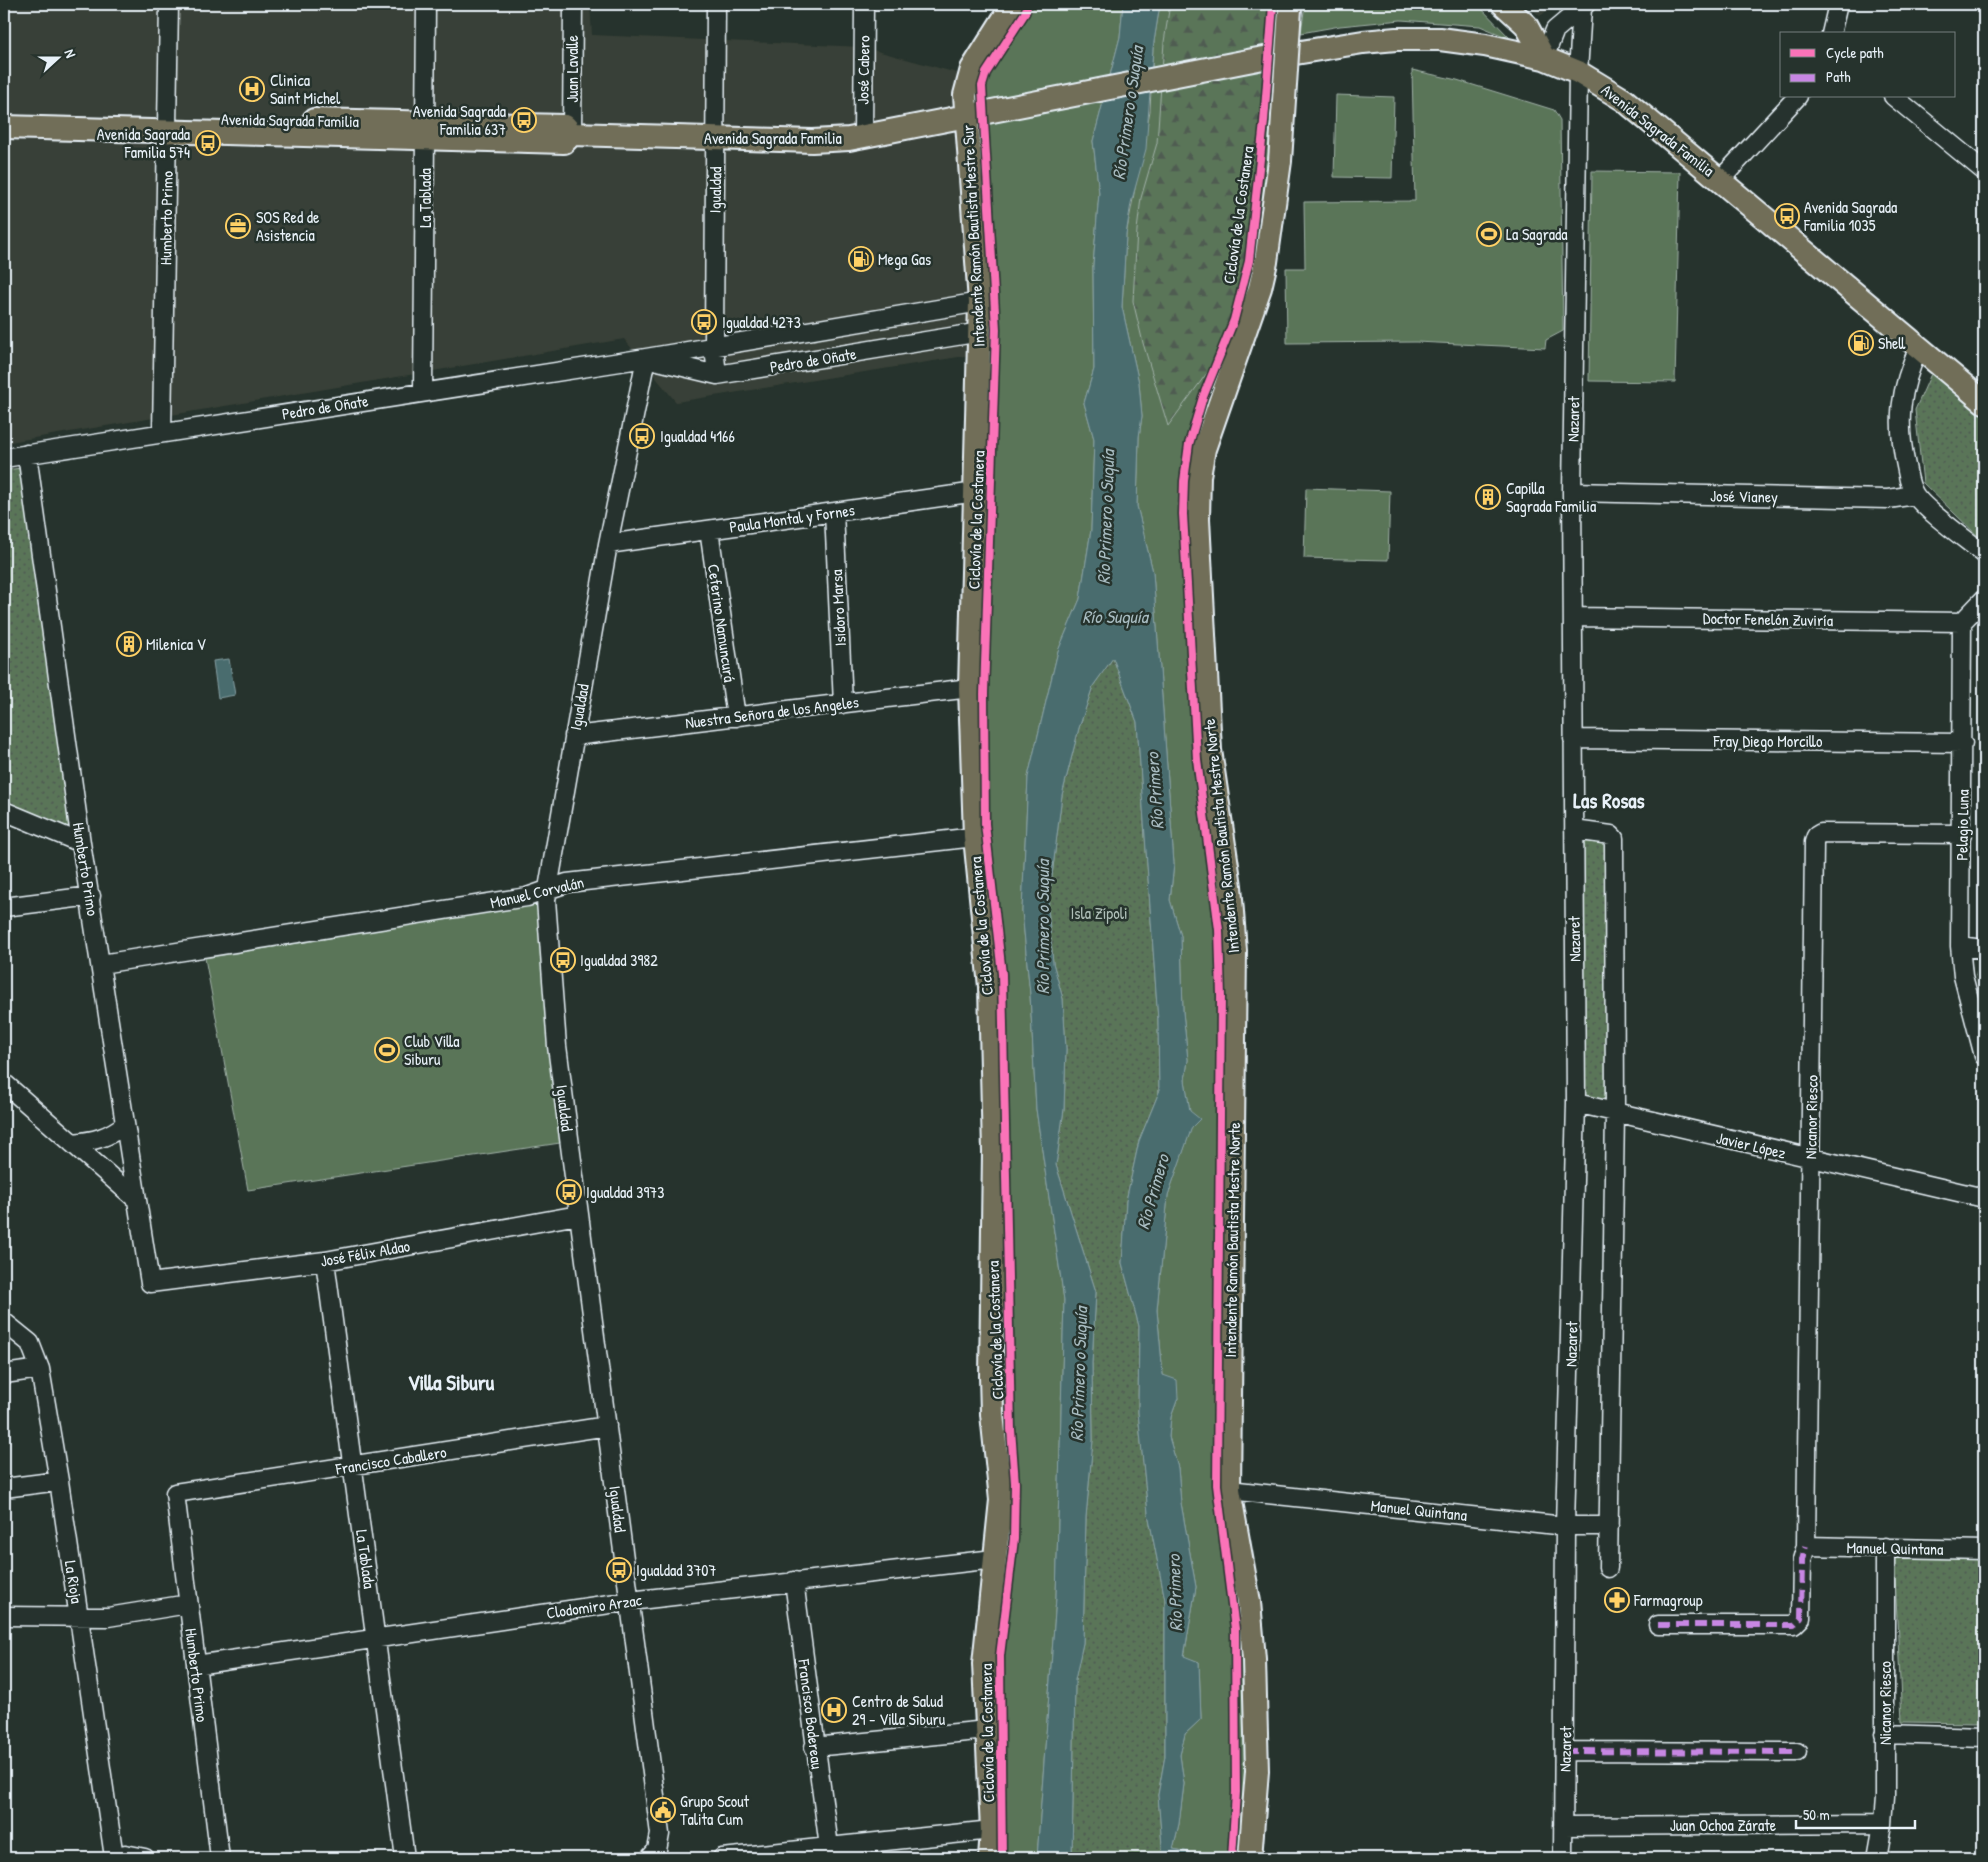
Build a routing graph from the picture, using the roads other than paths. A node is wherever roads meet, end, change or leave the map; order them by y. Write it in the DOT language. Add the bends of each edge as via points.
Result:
graph roads {
  1 [pos="169,4"];
  2 [pos="426,4"];
  3 [pos="573,4"];
  4 [pos="716,4"];
  5 [pos="864,4"];
  6 [pos="1012,4"];
  7 [pos="1502,4"];
  8 [pos="1838,4"];
  9 [pos="1290,6"];
  10 [pos="1584,6"];
  11 [pos="1831,32"];
  12 [pos="1544,58"];
  13 [pos="1578,72"];
  14 [pos="1796,98"];
  15 [pos="1896,98"];
  16 [pos="4,113"];
  17 [pos="966,115"];
  18 [pos="166,124"];
  19 [pos="4,127"];
  20 [pos="424,131"];
  21 [pos="572,134"];
  22 [pos="862,136"];
  23 [pos="716,139"];
  24 [pos="1984,171"];
  25 [pos="1721,179"];
  26 [pos="980,302"];
  27 [pos="981,332"];
  28 [pos="714,347"];
  29 [pos="1919,348"];
  30 [pos="646,358"];
  31 [pos="718,375"];
  32 [pos="423,391"];
  33 [pos="1984,402"];
  34 [pos="162,432"];
  35 [pos="27,454"];
  36 [pos="4,458"];
  37 [pos="976,492"];
  38 [pos="1572,492"];
  39 [pos="1915,495"];
  40 [pos="834,512"];
  41 [pos="709,530"];
  42 [pos="608,544"];
  43 [pos="1984,554"];
  44 [pos="1984,599"];
  45 [pos="1573,616"];
  46 [pos="1962,622"];
  47 [pos="970,688"];
  48 [pos="843,704"];
  49 [pos="736,717"];
  50 [pos="574,736"];
  51 [pos="1573,739"];
  52 [pos="1963,743"];
  53 [pos="4,811"];
  54 [pos="1574,830"];
  55 [pos="1962,834"];
  56 [pos="974,837"];
  57 [pos="81,843"];
  58 [pos="547,890"];
  59 [pos="91,896"];
  60 [pos="4,907"];
  61 [pos="1960,946"];
  62 [pos="1984,949"];
  63 [pos="101,964"];
  64 [pos="1984,1056"];
  65 [pos="4,1083"];
  66 [pos="1576,1103"];
  67 [pos="1615,1113"];
  68 [pos="125,1124"];
  69 [pos="72,1144"];
  70 [pos="1810,1158"];
  71 [pos="1984,1198"];
  72 [pos="137,1200"];
  73 [pos="578,1215"];
  74 [pos="325,1261"];
  75 [pos="150,1283"];
  76 [pos="4,1322"];
  77 [pos="40,1369"];
  78 [pos="4,1374"];
  79 [pos="607,1426"];
  80 [pos="352,1466"];
  81 [pos="59,1481"];
  82 [pos="4,1488"];
  83 [pos="1229,1490"];
  84 [pos="175,1493"];
  85 [pos="1565,1526"];
  86 [pos="1609,1526"];
  87 [pos="1806,1546"];
  88 [pos="1885,1547"];
  89 [pos="1984,1550"];
  90 [pos="994,1559"];
  91 [pos="1608,1568"];
  92 [pos="794,1581"];
  93 [pos="630,1601"];
  94 [pos="188,1604"];
  95 [pos="4,1616"];
  96 [pos="79,1618"];
  97 [pos="1658,1625"];
  98 [pos="377,1638"];
  99 [pos="196,1665"];
  100 [pos="987,1730"];
  101 [pos="1884,1734"];
  102 [pos="1984,1737"];
  103 [pos="814,1747"];
  104 [pos="1565,1751"];
  105 [pos="1797,1752"];
  106 [pos="1883,1824"];
  107 [pos="1563,1826"];
  108 [pos="992,1830"];
  109 [pos="828,1847"];
  110 [pos="113,1858"];
  111 [pos="145,1858"];
  112 [pos="220,1858"];
  113 [pos="405,1858"];
  114 [pos="650,1858"];
  115 [pos="722,1858"];
  116 [pos="990,1858"];
  117 [pos="1250,1858"];
  118 [pos="1563,1858"];
  119 [pos="1876,1858"];
  1 -- 18 [label="street, Humberto Primo"];
  2 -- 20 [label="street, La Tablada"];
  3 -- 21 [label="street, Juan Lavalle"];
  4 -- 23 [label="street, Igualdad"];
  5 -- 22 [label="street, José Cabero"];
  6 -- 17 [label="main road, Intendente Ramón Bautista Mestre Sur" via="972,69 965,95"];
  7 -- 12 [label="main road" via="1526,25"];
  8 -- 11 [label="street"];
  9 -- 83 [label="main road, Intendente Ramón Bautista Mestre Norte, bridge" via="1280,161 1266,262 1260,288 1210,426 1199,476 1198,519 1210,750 1230,886 1235,951"];
  10 -- 12 [label="street, Nazaret" via="1555,30"];
  10 -- 13 [label="street, Nazaret"];
  12 -- 13 [label="main road, Avenida Sagrada Familia"];
  12 -- 17 [label="main road, Avenida Sagrada Familia" via="1485,45 1418,38 1363,42"];
  13 -- 25 [label="main road, Avenida Sagrada Familia" via="1624,100"];
  13 -- 38 [label="street, Nazaret"];
  14 -- 25 [label="street"];
  15 -- 24 [label="street"];
  16 -- 18 [label="main road, Avenida Sagrada Familia"];
  17 -- 22 [label="main road, Avenida Sagrada Familia"];
  17 -- 26 [label="main road, Intendente Ramón Bautista Mestre Sur"];
  18 -- 19 [label="main road, Avenida Sagrada Familia"];
  18 -- 20 [label="main road, Avenida Sagrada Familia"];
  18 -- 34 [label="street, Humberto Primo"];
  20 -- 21 [label="main road, Avenida Sagrada Familia" via="564,142"];
  20 -- 32 [label="street, La Tablada"];
  21 -- 23 [label="main road, Avenida Sagrada Familia"];
  22 -- 23 [label="main road, Avenida Sagrada Familia" via="833,140"];
  23 -- 28 [label="street, Igualdad"];
  25 -- 29 [label="main road, Avenida Sagrada Familia"];
  26 -- 27 [label="main road, Intendente Ramón Bautista Mestre Sur"];
  26 -- 28 [label="street, Pedro de Oñate"];
  27 -- 31 [label="street, Pedro de Oñate"];
  27 -- 37 [label="main road, Intendente Ramón Bautista Mestre Sur"];
  28 -- 30 [label="street, Pedro de Oñate"];
  28 -- 31 [label="street, Igualdad"];
  29 -- 33 [label="main road, Avenida Sagrada Familia"];
  29 -- 39 [label="street" via="1910,368 1900,417 1900,438"];
  30 -- 31 [label="street, Pedro de Oñate"];
  30 -- 32 [label="street, Pedro de Oñate"];
  30 -- 42 [label="street, Igualdad"];
  32 -- 34 [label="street, Pedro de Oñate"];
  34 -- 35 [label="street, Pedro de Oñate"];
  35 -- 36 [label="street, Pedro de Oñate"];
  35 -- 57 [label="street, Humberto Primo"];
  37 -- 40 [label="street, Paula Montal y Fornes"];
  37 -- 47 [label="main road, Intendente Ramón Bautista Mestre Sur"];
  38 -- 39 [label="street, José Vianey" via="1888,499"];
  38 -- 45 [label="street, Nazaret"];
  39 -- 43 [label="street"];
  40 -- 41 [label="street, Paula Montal y Fornes"];
  40 -- 48 [label="street, Isidoro Marsa"];
  41 -- 42 [label="street, Paula Montal y Fornes"];
  41 -- 49 [label="street, Ceferino Namuncurá"];
  42 -- 50 [label="street, Igualdad"];
  44 -- 46 [label="street"];
  45 -- 46 [label="street, Doctor Fenelón Zuviría"];
  45 -- 51 [label="street, Nazaret"];
  46 -- 52 [label="street, Pelagio Luna"];
  47 -- 48 [label="street, Nuestra Señora de los Angeles"];
  47 -- 56 [label="main road, Intendente Ramón Bautista Mestre Sur"];
  48 -- 49 [label="street, Nuestra Señora de los Angeles"];
  49 -- 50 [label="street, Nuestra Señora de los Angeles"];
  50 -- 58 [label="street, Igualdad"];
  51 -- 52 [label="street, Fray Diego Morcillo"];
  51 -- 54 [label="street, Nazaret"];
  52 -- 55 [label="street, Pelagio Luna"];
  53 -- 57 [label="street"];
  54 -- 66 [label="street, Nazaret"];
  54 -- 67 [label="street" via="1614,838"];
  55 -- 61 [label="street, Pelagio Luna"];
  55 -- 70 [label="street, Nicanor Riesco" via="1821,833 1816,836"];
  56 -- 58 [label="street, Manuel Corvalán" via="567,883"];
  56 -- 90 [label="main road, Intendente Ramón Bautista Mestre Sur" via="990,987 994,1142 991,1376 1001,1500"];
  57 -- 59 [label="street, Humberto Primo"];
  58 -- 63 [label="street, Manuel Corvalán" via="527,897"];
  58 -- 73 [label="street, Igualdad" via="557,1046"];
  59 -- 60 [label="street"];
  59 -- 63 [label="street, Humberto Primo"];
  61 -- 62 [label="street"];
  61 -- 64 [label="street, Pelagio Luna" via="1963,976"];
  63 -- 68 [label="street, Humberto Primo"];
  65 -- 69 [label="street"];
  66 -- 67 [label="street, Javier López"];
  66 -- 85 [label="street, Nazaret"];
  67 -- 70 [label="street, Javier López"];
  67 -- 86 [label="street"];
  68 -- 69 [label="street" via="112,1135"];
  68 -- 72 [label="street, Humberto Primo"];
  69 -- 72 [label="street"];
  70 -- 71 [label="street, Javier López"];
  70 -- 87 [label="street, Nicanor Riesco"];
  72 -- 75 [label="street, Humberto Primo"];
  73 -- 74 [label="street, José Félix Aldao"];
  73 -- 79 [label="street, Igualdad"];
  74 -- 75 [label="street, José Félix Aldao"];
  74 -- 80 [label="street, La Tablada"];
  76 -- 77 [label="street, La Rioja" via="30,1343"];
  77 -- 78 [label="street"];
  77 -- 81 [label="street, La Rioja"];
  79 -- 80 [label="street, Francisco Caballero"];
  79 -- 93 [label="street, Igualdad"];
  80 -- 84 [label="street, Francisco Caballero"];
  80 -- 98 [label="street, La Tablada"];
  81 -- 82 [label="street"];
  81 -- 96 [label="street, La Rioja"];
  83 -- 85 [label="street, Manuel Quintana"];
  83 -- 117 [label="main road, Intendente Ramón Bautista Mestre Norte" via="1249,1602 1254,1659 1257,1772"];
  84 -- 94 [label="street, Humberto Primo"];
  85 -- 86 [label="street, Manuel Quintana"];
  85 -- 104 [label="street, Nazaret"];
  86 -- 91 [label="street"];
  87 -- 88 [label="street, Manuel Quintana"];
  87 -- 97 [label="street, Nicanor Riesco" via="1802,1560 1801,1618 1794,1625"];
  88 -- 89 [label="street, Manuel Quintana"];
  88 -- 101 [label="street, Nicanor Riesco"];
  90 -- 92 [label="street, Clodomiro Arzac"];
  90 -- 100 [label="main road, Intendente Ramón Bautista Mestre Sur" via="984,1664"];
  92 -- 93 [label="street, Clodomiro Arzac"];
  92 -- 103 [label="street, Francisco Bodereau"];
  93 -- 98 [label="street, Clodomiro Arzac"];
  93 -- 114 [label="street, Igualdad" via="660,1834 657,1850"];
  94 -- 96 [label="street" via="108,1617"];
  94 -- 99 [label="street, Humberto Primo"];
  95 -- 96 [label="street"];
  96 -- 110 [label="street, La Rioja"];
  98 -- 99 [label="street, Clodomiro Arzac"];
  98 -- 113 [label="street, La Tablada"];
  99 -- 112 [label="street, Humberto Primo"];
  100 -- 103 [label="street"];
  100 -- 108 [label="main road, Intendente Ramón Bautista Mestre Sur"];
  101 -- 102 [label="street"];
  101 -- 106 [label="street, Nicanor Riesco"];
  103 -- 109 [label="street, Francisco Bodereau"];
  104 -- 105 [label="street"];
  104 -- 107 [label="street, Nazaret"];
  106 -- 107 [label="street, Juan Ochoa Zárate"];
  106 -- 119 [label="street, Nicanor Riesco"];
  107 -- 118 [label="street, Nazaret"];
  108 -- 109 [label="street"];
  108 -- 116 [label="main road, Intendente Ramón Bautista Mestre Sur"];
  109 -- 115 [label="street"];
  110 -- 111 [label="street" via="125,1854"];
}
